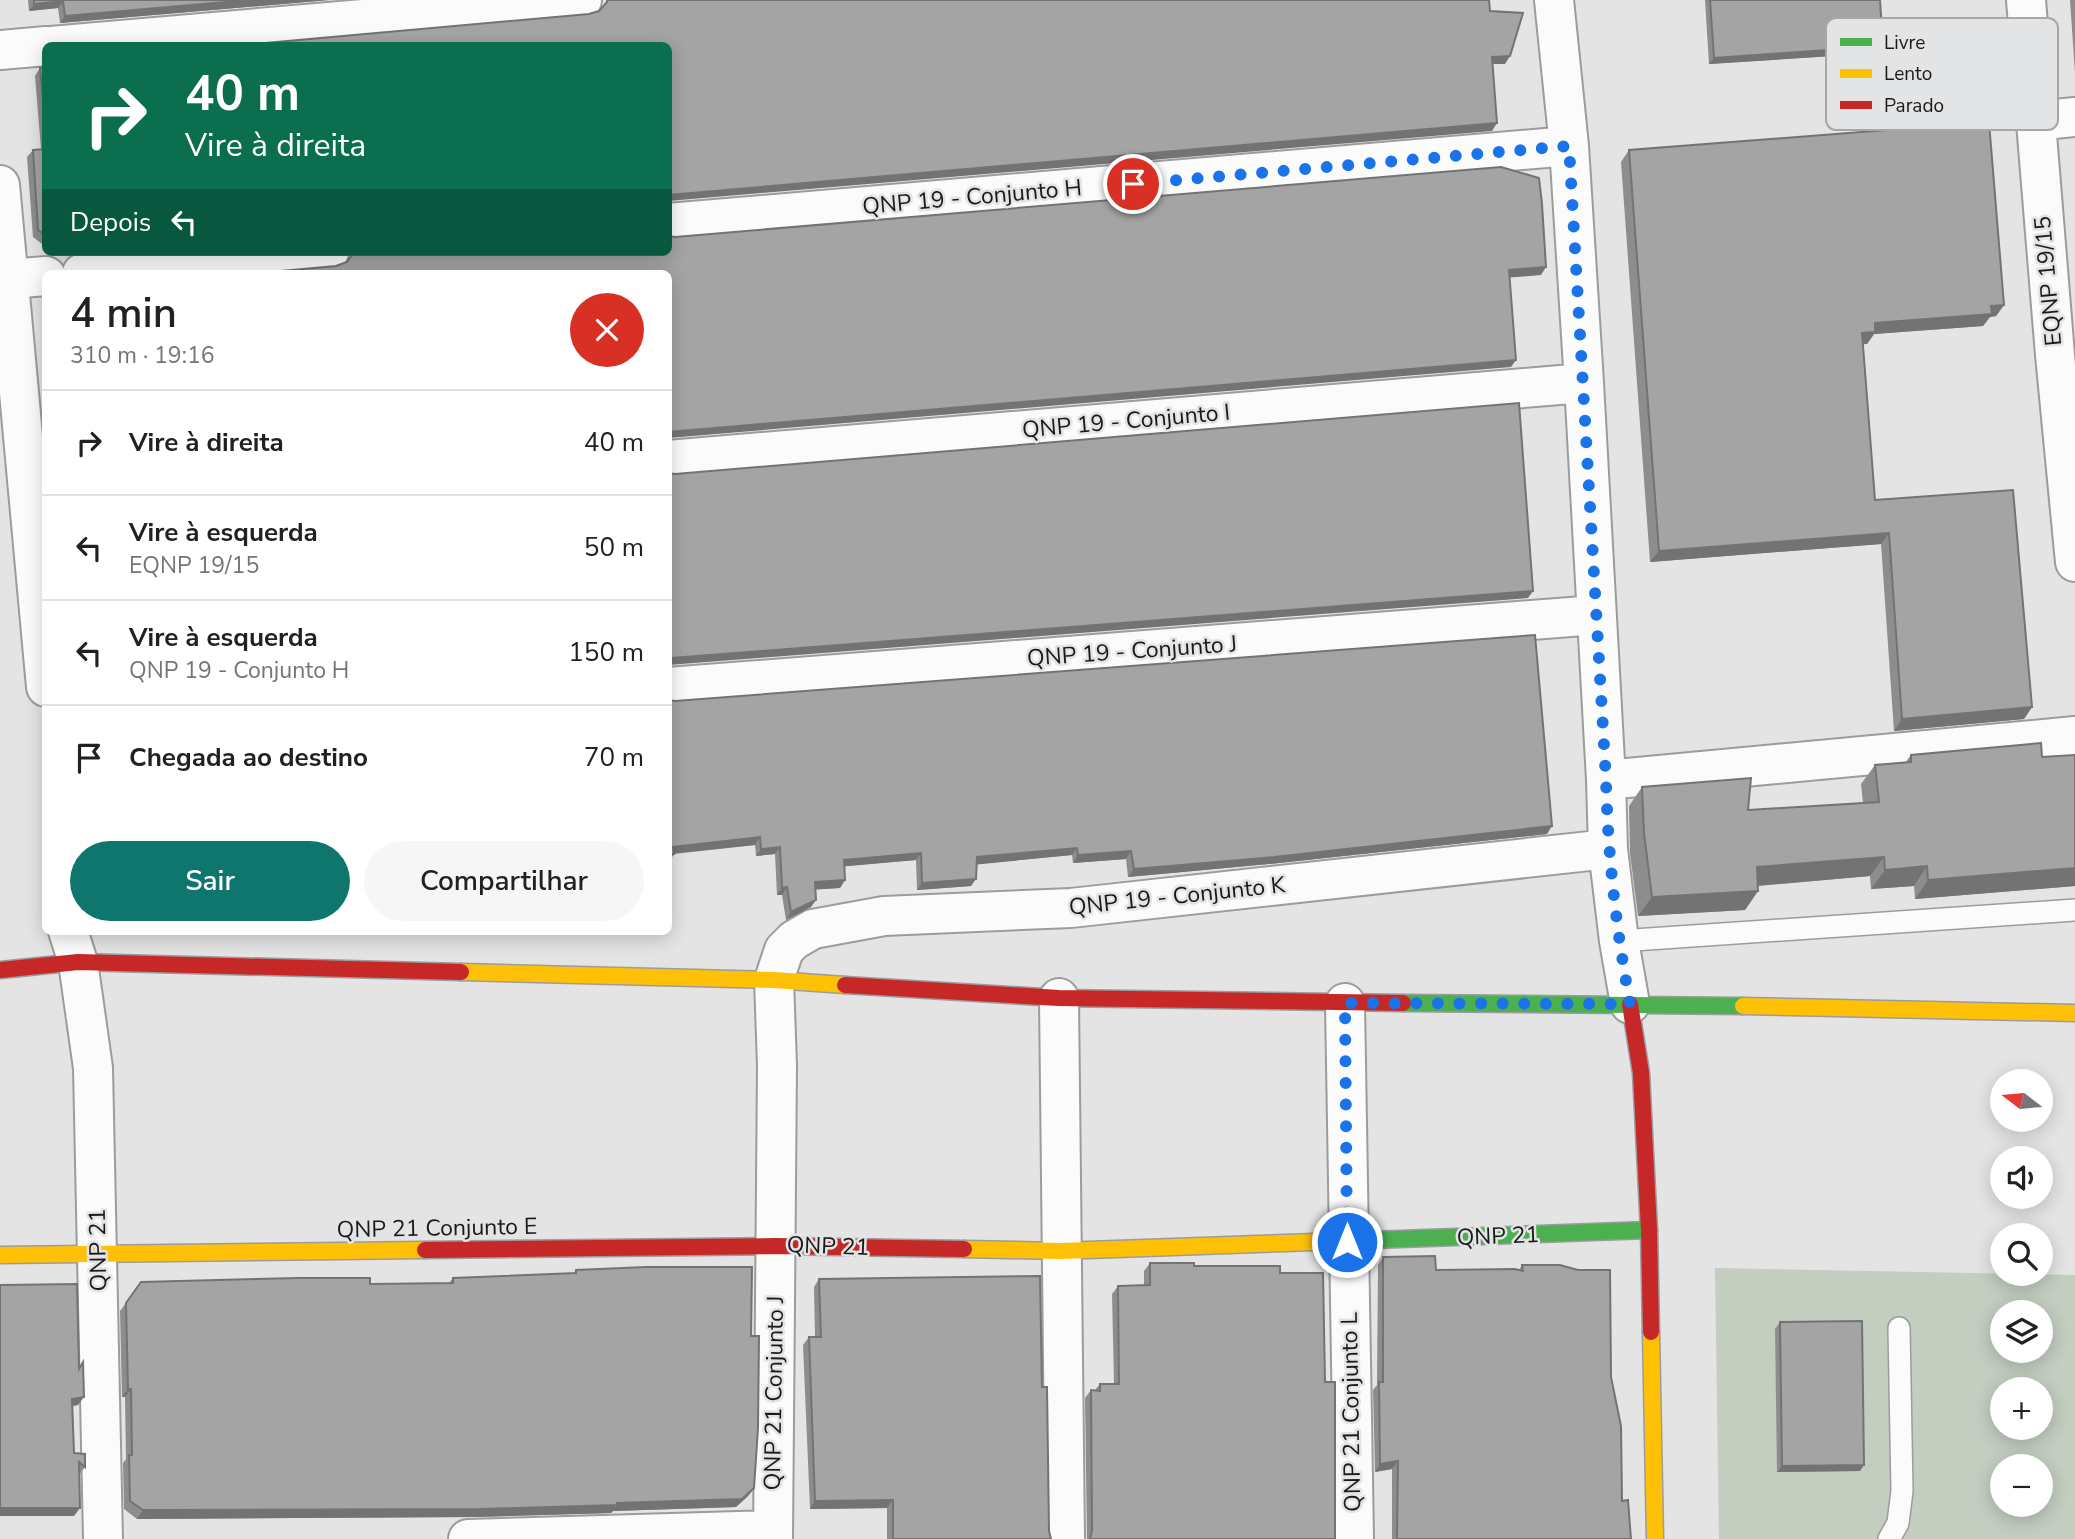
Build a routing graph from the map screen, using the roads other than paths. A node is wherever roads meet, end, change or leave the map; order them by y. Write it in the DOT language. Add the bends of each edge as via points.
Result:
graph roads {
  1 [pos="582,0"];
  2 [pos="1554,0"];
  3 [pos="2026,0"];
  4 [pos="2027,18"];
  5 [pos="97,42"];
  6 [pos="42,46"];
  7 [pos="0,50"];
  8 [pos="2035,130"];
  9 [pos="1569,146"];
  10 [pos="0,186"];
  11 [pos="0,193"];
  12 [pos="672,223"];
  13 [pos="282,256"];
  14 [pos="117,270"];
  15 [pos="27,278"];
  16 [pos="2065,354"];
  17 [pos="1584,383"];
  18 [pos="672,460"];
  19 [pos="37,513"];
  20 [pos="2075,562"];
  21 [pos="42,610"];
  22 [pos="1597,615"];
  23 [pos="672,687"];
  24 [pos="2075,736"];
  25 [pos="1606,780"];
  26 [pos="1608,849"];
  27 [pos="2075,909"];
  28 [pos="1619,941"];
  29 [pos="73,947"];
  30 [pos="0,970"];
  31 [pos="774,980"];
  32 [pos="1059,998"];
  33 [pos="1345,1003"];
  34 [pos="1630,1004"];
  35 [pos="2075,1013"];
  36 [pos="1649,1230"];
  37 [pos="1347,1242"];
  38 [pos="775,1246"];
  39 [pos="1060,1251"];
  40 [pos="98,1254"];
  41 [pos="0,1255"];
  42 [pos="1899,1328"];
  43 [pos="773,1534"];
  44 [pos="103,1539"];
  45 [pos="468,1539"];
  46 [pos="1065,1539"];
  47 [pos="1354,1539"];
  48 [pos="1655,1539"];
  49 [pos="1889,1539"];
  1 -- 5 [label="street"];
  2 -- 9 [label="street"];
  3 -- 4 [label="street, EQNP 19/15"];
  6 -- 7 [label="street"];
  8 -- 16 [label="street, EQNP 19/15"];
  9 -- 12 [label="street, QNP 19 - Conjunto H"];
  9 -- 17 [label="street"];
  10 -- 11 [label="street"];
  11 -- 15 [label="street"];
  13 -- 14 [label="street"];
  15 -- 19 [label="street"];
  16 -- 20 [label="street, EQNP 19/15"];
  17 -- 18 [label="street, QNP 19 - Conjunto I"];
  17 -- 22 [label="street"];
  19 -- 21 [label="street"];
  22 -- 23 [label="street, QNP 19 - Conjunto J"];
  22 -- 25 [label="street"];
  24 -- 25 [label="street"];
  25 -- 26 [label="street"];
  26 -- 28 [label="street"];
  26 -- 31 [label="street, QNP 19 - Conjunto K" via="1071,908 884,916 813,929 794,940 784,950"];
  27 -- 28 [label="lane"];
  28 -- 34 [label="street"];
  29 -- 30 [label="street"];
  29 -- 31 [label="street"];
  29 -- 40 [label="street, QNP 21" via="93,1068"];
  31 -- 32 [label="street"];
  31 -- 38 [label="street, QNP 21"];
  32 -- 33 [label="street"];
  32 -- 39 [label="street"];
  33 -- 34 [label="street"];
  33 -- 37 [label="street"];
  34 -- 35 [label="street"];
  34 -- 36 [label="street" via="1641,1073"];
  36 -- 37 [label="street, QNP 21"];
  36 -- 48 [label="street"];
  37 -- 39 [label="street, QNP 21"];
  37 -- 47 [label="street, QNP 21 Conjunto L"];
  38 -- 39 [label="street, QNP 21"];
  38 -- 40 [label="street, QNP 21 Conjunto E"];
  38 -- 43 [label="street, QNP 21 Conjunto J"];
  39 -- 46 [label="street"];
  40 -- 41 [label="street, QNP 21 Conjunto E"];
  40 -- 44 [label="street, QNP 21"];
  42 -- 49 [label="lane" via="1902,1490 1898,1523"];
  43 -- 45 [label="street"];
}
